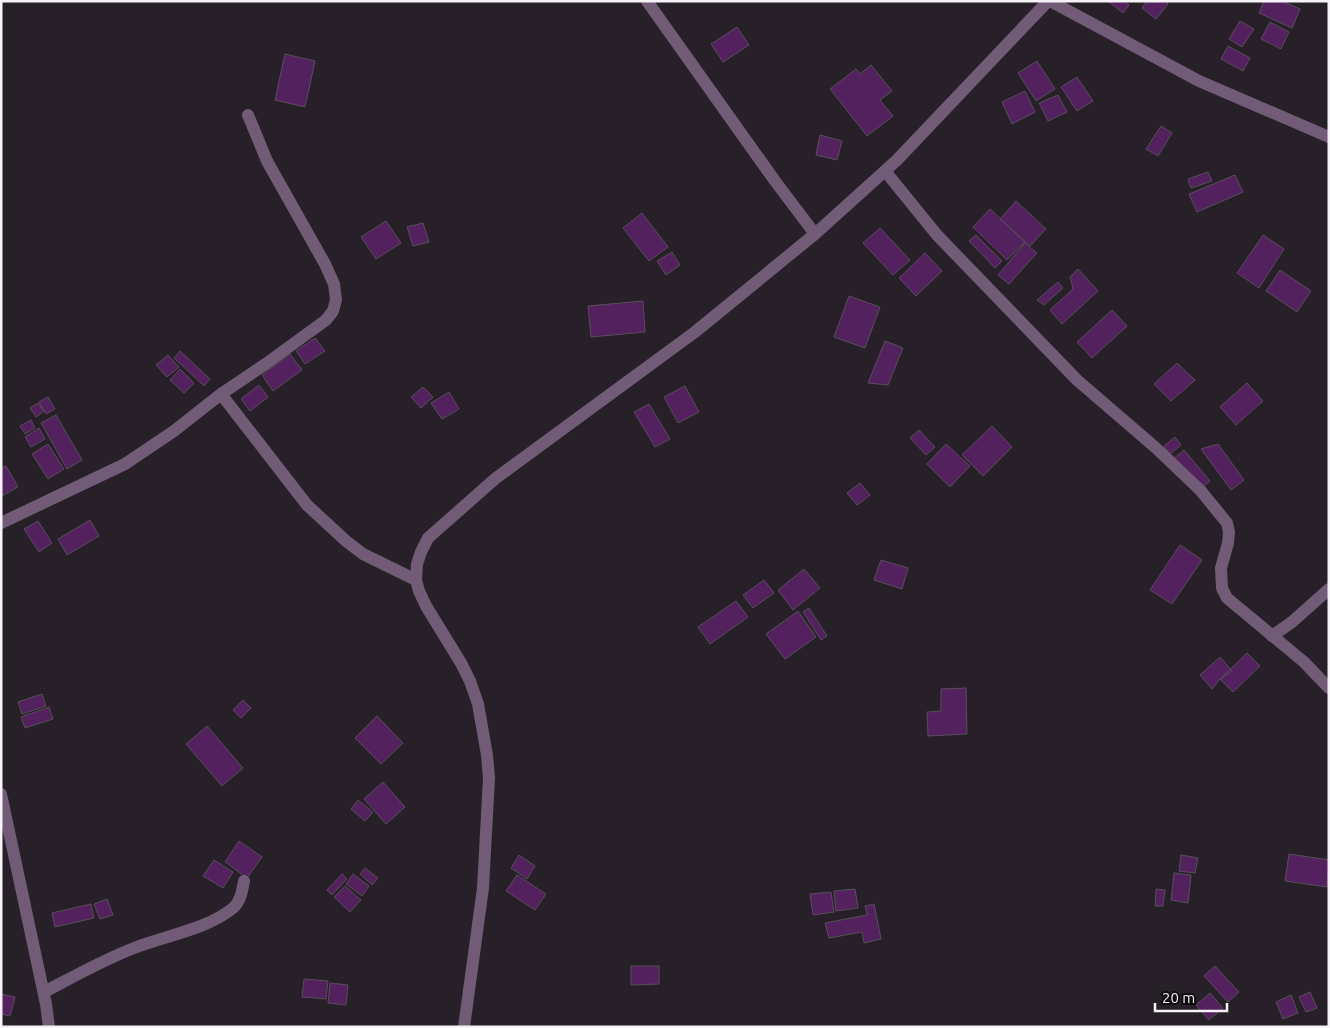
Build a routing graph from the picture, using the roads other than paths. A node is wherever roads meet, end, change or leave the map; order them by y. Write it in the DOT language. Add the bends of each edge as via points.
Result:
graph roads {
  1 [pos="647,1"];
  2 [pos="1049,1"];
  3 [pos="248,115"];
  4 [pos="1329,137"];
  5 [pos="885,171"];
  6 [pos="815,234"];
  7 [pos="221,394"];
  8 [pos="1,523"];
  9 [pos="416,580"];
  10 [pos="1329,588"];
  11 [pos="1272,636"];
  12 [pos="1329,688"];
  13 [pos="1,794"];
  14 [pos="244,881"];
  15 [pos="44,992"];
  16 [pos="49,1027"];
  17 [pos="464,1027"];
  1 -- 6 [label="street"];
  2 -- 4 [label="street" via="1199,80"];
  2 -- 5 [label="street"];
  3 -- 7 [label="street" via="267,161 325,264 334,284 336,300 326,320"];
  5 -- 6 [label="street"];
  5 -- 11 [label="street" via="937,235 1078,380 1202,491 1227,523 1229,532 1220,568 1222,588 1227,598"];
  6 -- 9 [label="street" via="695,332 496,478 428,538 417,564"];
  7 -- 8 [label="street" via="125,464"];
  7 -- 9 [label="street" via="307,505 363,554"];
  9 -- 17 [label="street" via="426,606 470,681 488,755 483,888"];
  10 -- 11 [label="street"];
  11 -- 12 [label="street"];
  13 -- 15 [label="street"];
  14 -- 15 [label="street" via="238,902 217,920 131,949"];
  15 -- 16 [label="street"];
}
